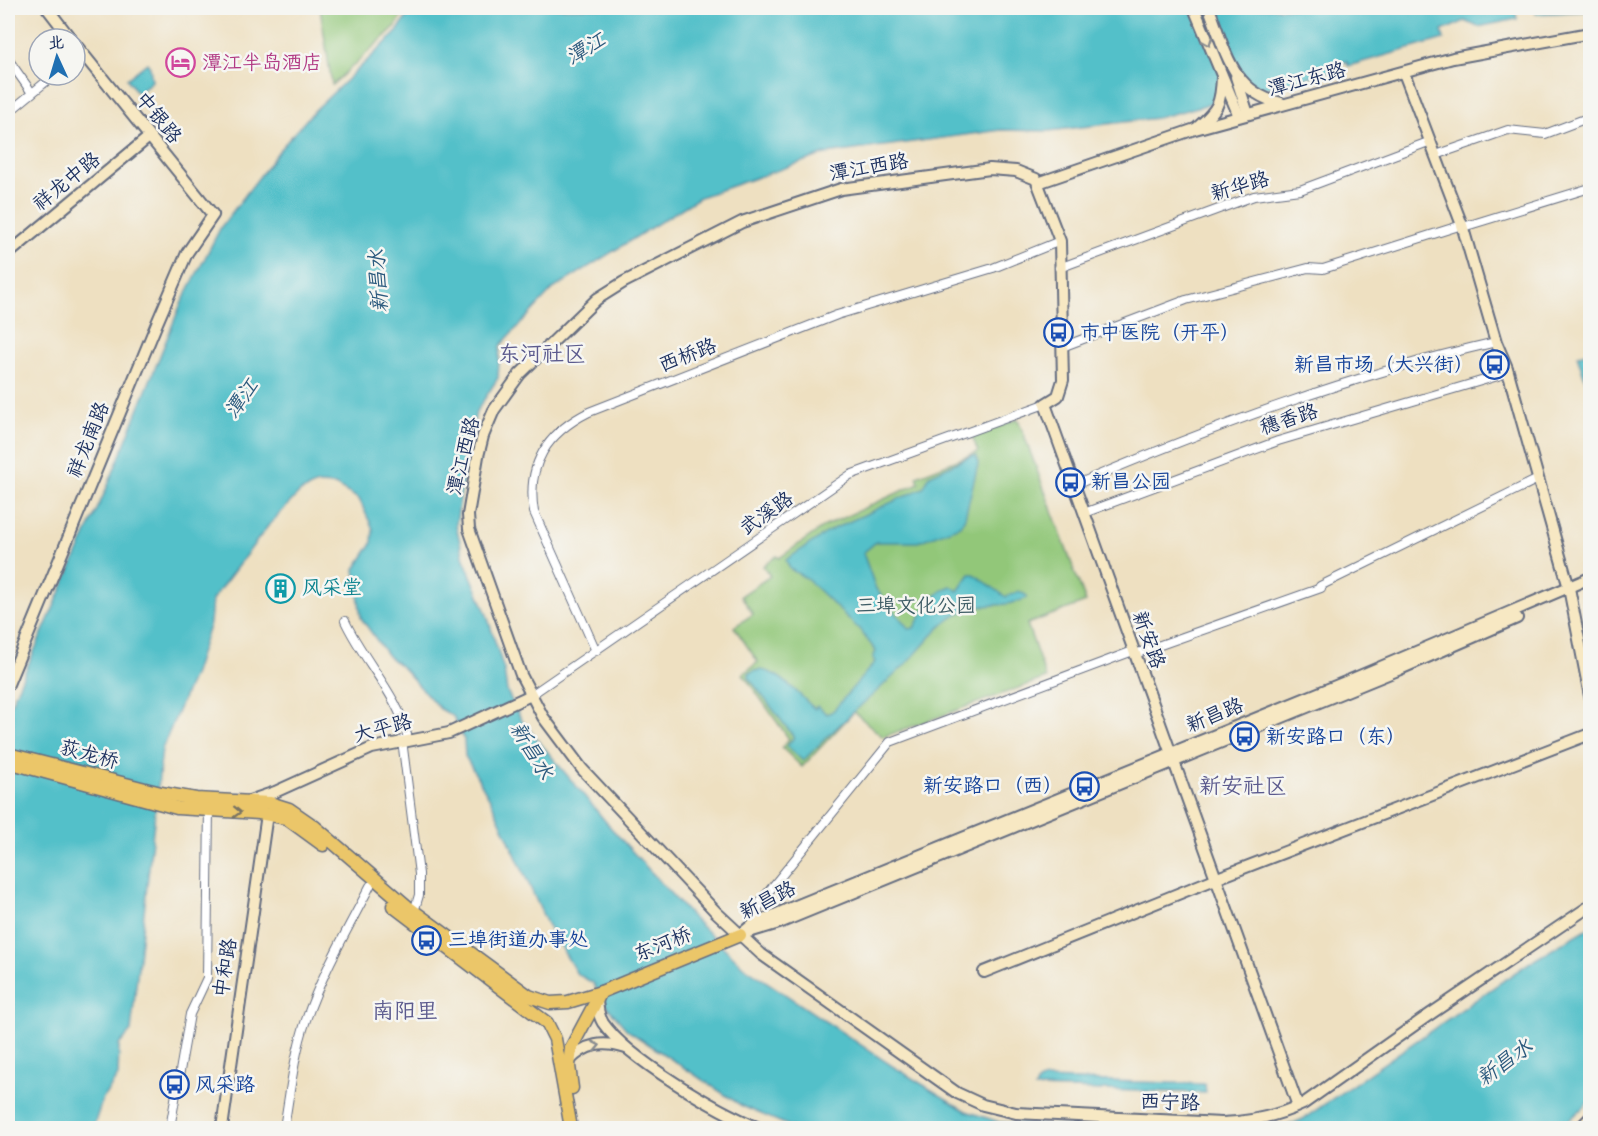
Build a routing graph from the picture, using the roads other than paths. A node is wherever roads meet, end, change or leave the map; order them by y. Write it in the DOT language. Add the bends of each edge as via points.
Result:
graph roads {
  1 [pos="47,8"];
  2 [pos="1194,8"];
  3 [pos="1209,8"];
  4 [pos="62,27"];
  5 [pos="1590,33"];
  6 [pos="8,59"];
  7 [pos="87,63"];
  8 [pos="1235,72"];
  9 [pos="1404,73"];
  10 [pos="1222,76"];
  11 [pos="39,87"];
  12 [pos="32,93"];
  13 [pos="1288,104"];
  14 [pos="8,113"];
  15 [pos="1243,115"];
  16 [pos="1590,117"];
  17 [pos="1196,129"];
  18 [pos="150,137"];
  19 [pos="1431,141"];
  20 [pos="1436,155"];
  21 [pos="1023,172"];
  22 [pos="1062,174"];
  23 [pos="1038,183"];
  24 [pos="1590,188"];
  25 [pos="213,215"];
  26 [pos="1463,226"];
  27 [pos="1060,241"];
  28 [pos="8,254"];
  29 [pos="1059,268"];
  30 [pos="1496,342"];
  31 [pos="1062,347"];
  32 [pos="1508,373"];
  33 [pos="1045,404"];
  34 [pos="1538,479"];
  35 [pos="1075,485"];
  36 [pos="1084,513"];
  37 [pos="1590,578"];
  38 [pos="1590,586"];
  39 [pos="1569,592"];
  40 [pos="345,621"];
  41 [pos="596,651"];
  42 [pos="1134,653"];
  43 [pos="8,684"];
  44 [pos="531,695"];
  45 [pos="1590,696"];
  46 [pos="1590,734"];
  47 [pos="405,740"];
  48 [pos="8,754"];
  49 [pos="1171,758"];
  50 [pos="8,762"];
  51 [pos="159,798"];
  52 [pos="246,802"];
  53 [pos="208,805"];
  54 [pos="267,814"];
  55 [pos="1215,879"];
  56 [pos="370,886"];
  57 [pos="1590,906"];
  58 [pos="414,912"];
  59 [pos="752,925"];
  60 [pos="740,935"];
  61 [pos="984,972"];
  62 [pos="599,994"];
  63 [pos="582,1026"];
  64 [pos="550,1027"];
  65 [pos="627,1049"];
  66 [pos="569,1060"];
  67 [pos="1298,1106"];
  68 [pos="1590,1118"];
  69 [pos="170,1128"];
  70 [pos="222,1128"];
  71 [pos="284,1128"];
  72 [pos="571,1128"];
  73 [pos="579,1128"];
  74 [pos="757,1128"];
  75 [pos="1580,1128"];
  1 -- 4 [label="street"];
  2 -- 10 [label="street, one-way"];
  3 -- 8 [label="street"];
  5 -- 9 [label="street, 潭江东路" via="1481,51"];
  6 -- 12 [label="street"];
  7 -- 18 [label="street, 中银路"];
  8 -- 13 [label="street" via="1256,94"];
  8 -- 15 [label="street"];
  9 -- 13 [label="street, 潭江东路"];
  9 -- 19 [label="street"];
  10 -- 15 [label="street"];
  10 -- 17 [label="street" via="1218,106"];
  11 -- 12 [label="street"];
  12 -- 14 [label="street"];
  13 -- 15 [label="street, 潭江东路"];
  15 -- 17 [label="street, 潭江东路"];
  16 -- 20 [label="street" via="1545,134 1508,130"];
  17 -- 22 [label="street, 潭江东路"];
  18 -- 25 [label="street, 中银路"];
  18 -- 28 [label="street, 祥龙中路"];
  19 -- 20 [label="street"];
  19 -- 29 [label="street, 新华路" via="1300,189 1254,196"];
  20 -- 26 [label="street"];
  21 -- 22 [label="street, 潭江西路"];
  21 -- 23 [label="street"];
  21 -- 44 [label="street, 潭江西路" via="990,169 893,180 841,189 759,215 604,294 520,374 494,410 483,436 468,525 497,614"];
  22 -- 23 [label="street, 潭江东路"];
  23 -- 27 [label="street"];
  24 -- 26 [label="street"];
  25 -- 43 [label="street, 祥龙南路" via="188,253 157,322"];
  26 -- 30 [label="street"];
  26 -- 31 [label="street" via="1323,269 1308,268 1186,300"];
  27 -- 29 [label="street"];
  27 -- 41 [label="street, 西桥路" via="993,267 837,315 589,412 556,432 535,471 534,512"];
  29 -- 31 [label="street"];
  30 -- 32 [label="street"];
  30 -- 35 [label="street" via="1311,393"];
  31 -- 33 [label="street" via="1060,391"];
  32 -- 34 [label="street"];
  32 -- 36 [label="street, 穗香路" via="1278,441"];
  33 -- 35 [label="street, 新安路"];
  33 -- 41 [label="street, 武溪路" via="850,475"];
  34 -- 39 [label="street"];
  34 -- 42 [label="street" via="1320,587"];
  35 -- 36 [label="street, 新安路"];
  36 -- 42 [label="street, 新安路"];
  37 -- 39 [label="street, 新昌路"];
  38 -- 39 [label="street, 新昌路"];
  39 -- 45 [label="street"];
  39 -- 49 [label="street, 新昌路"];
  40 -- 47 [label="street" via="363,657 399,709"];
  41 -- 44 [label="street, 武溪路"];
  42 -- 49 [label="street, 新安路"];
  42 -- 59 [label="street" via="890,742 761,901"];
  44 -- 47 [label="street, 大平路" via="449,733"];
  44 -- 60 [label="street, 潭江西路" via="582,769"];
  46 -- 55 [label="street"];
  47 -- 52 [label="street, 大平路" via="361,752"];
  47 -- 58 [label="street" via="419,874"];
  48 -- 51 [label="main road, 荻龙桥"];
  49 -- 55 [label="street, 新安路"];
  49 -- 59 [label="street, 新昌路"];
  49 -- 60 [label="street, 新昌路" via="779,923"];
  50 -- 51 [label="main road, 荻龙桥"];
  51 -- 53 [label="main road" via="186,809"];
  52 -- 53 [label="main road, 东河桥"];
  52 -- 58 [label="main road, 东河桥" via="280,805 302,817"];
  53 -- 54 [label="main road, one-way"];
  53 -- 69 [label="street" via="207,978 190,1014"];
  54 -- 56 [label="main road" via="296,823"];
  54 -- 70 [label="street, 中和路"];
  55 -- 61 [label="street"];
  55 -- 67 [label="street, 新安路"];
  56 -- 64 [label="main road"];
  56 -- 71 [label="street" via="307,1018"];
  57 -- 67 [label="street, 西宁路"];
  58 -- 62 [label="main road, 东河桥" via="534,999 562,1003"];
  59 -- 60 [label="street, 新昌路"];
  60 -- 62 [label="main road, 东河桥"];
  60 -- 67 [label="street, 西宁路" via="760,954 922,1070 970,1100 994,1109 1222,1123 1267,1118"];
  62 -- 63 [label="main road"];
  62 -- 65 [label="street" via="602,1020"];
  63 -- 64 [label="main road" via="569,1034"];
  63 -- 66 [label="main road"];
  64 -- 72 [label="main road"];
  66 -- 65 [label="street, one-way" via="597,1044"];
  65 -- 74 [label="street" via="717,1108"];
  66 -- 73 [label="main road"];
  68 -- 75 [label="street"];
}
